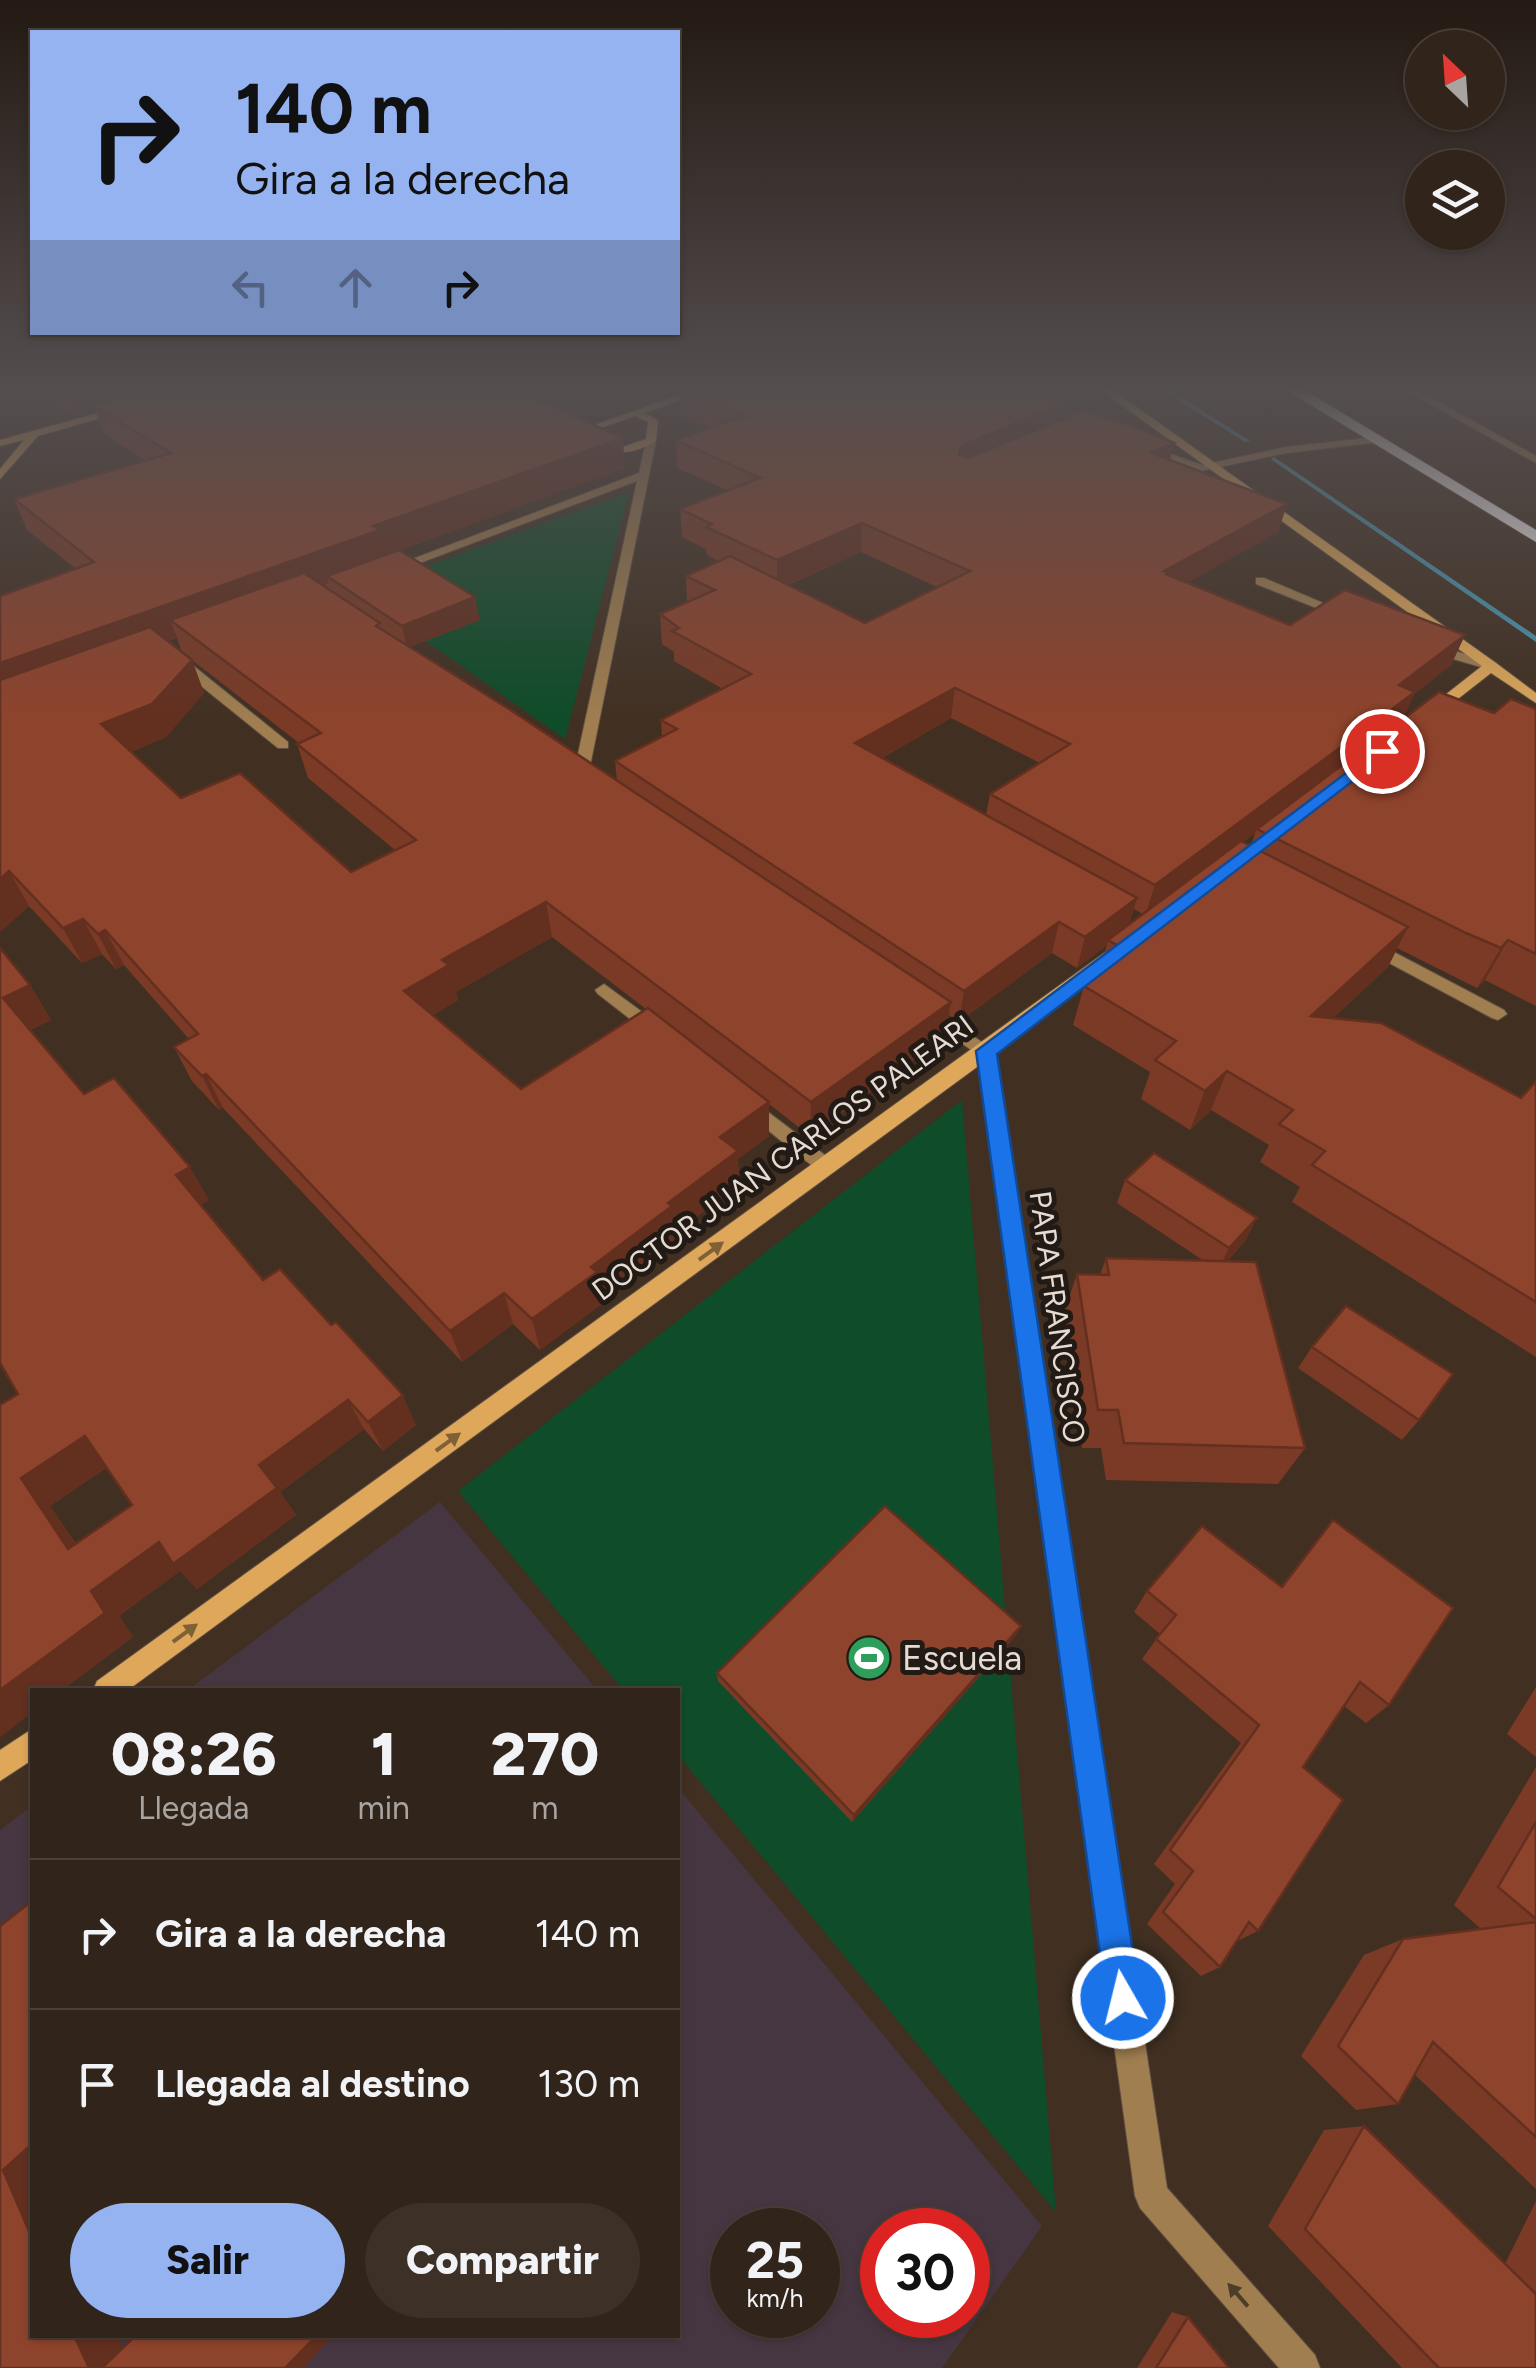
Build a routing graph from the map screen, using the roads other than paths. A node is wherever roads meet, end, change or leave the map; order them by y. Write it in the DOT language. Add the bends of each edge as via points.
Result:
graph roads {
  1 [pos="569,499"];
  2 [pos="638,499"];
  3 [pos="1261,499"];
  4 [pos="1473,499"];
  5 [pos="1536,537"];
  6 [pos="371,576"];
  7 [pos="1260,582"];
  8 [pos="1352,618"];
  9 [pos="183,646"];
  10 [pos="1423,646"];
  11 [pos="1491,666"];
  12 [pos="1536,698"];
  13 [pos="1417,724"];
  14 [pos="283,745"];
  15 [pos="564,766"];
  16 [pos="580,777"];
  17 [pos="597,788"];
  18 [pos="1146,928"];
  19 [pos="1344,932"];
  20 [pos="604,990"];
  21 [pos="906,996"];
  22 [pos="1498,1014"];
  23 [pos="671,1042"];
  24 [pos="986,1051"];
  25 [pos="733,1092"];
  26 [pos="827,1166"];
  27 [pos="109,1688"];
  28 [pos="30,1744"];
  29 [pos="0,1767"];
  30 [pos="1302,2368"];
  1 -- 6 [label="street"];
  2 -- 16 [label="street"];
  3 -- 11 [label="street"];
  4 -- 5 [label="highway"];
  7 -- 8 [label="street"];
  9 -- 14 [label="street" via="166,652"];
  10 -- 11 [label="street"];
  11 -- 12 [label="street"];
  11 -- 13 [label="street"];
  15 -- 16 [label="street"];
  16 -- 17 [label="street"];
  18 -- 24 [label="street, DOCTOR JUAN CARLOS PALEARI"];
  19 -- 22 [label="street"];
  20 -- 23 [label="street"];
  21 -- 24 [label="street"];
  24 -- 26 [label="street, DOCTOR JUAN CARLOS PALEARI"];
  30 -- 24 [label="street, PAPA FRANCISCO, one-way" via="1152,2196"];
  25 -- 26 [label="street"];
  27 -- 26 [label="street, DOCTOR JUAN CARLOS PALEARI, one-way"];
  28 -- 29 [label="street"];
}
